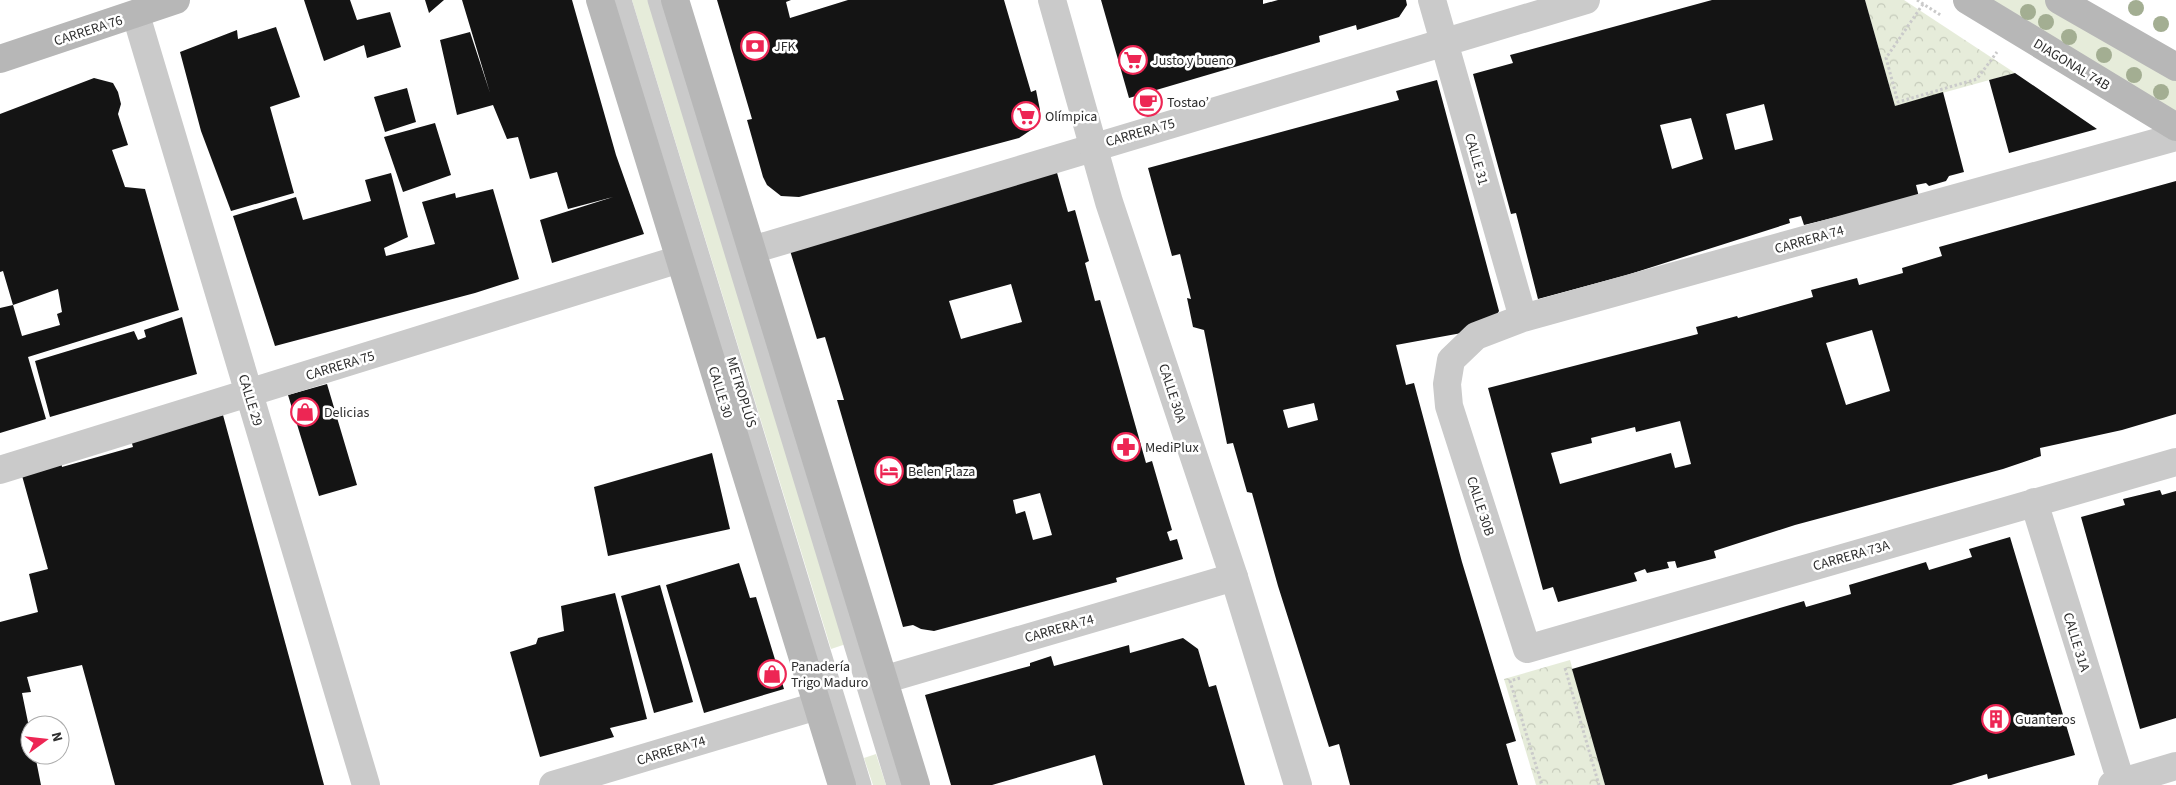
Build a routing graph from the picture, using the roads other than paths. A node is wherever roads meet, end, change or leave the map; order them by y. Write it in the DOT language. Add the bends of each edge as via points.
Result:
graph roads {
  1 [pos="176,0"];
  2 [pos="600,0"];
  3 [pos="622,0"];
  4 [pos="657,0"];
  5 [pos="675,0"];
  6 [pos="1052,0"];
  7 [pos="1432,0"];
  8 [pos="1586,0"];
  9 [pos="1967,0"];
  10 [pos="2059,0"];
  11 [pos="136,15"];
  12 [pos="1444,42"];
  13 [pos="0,59"];
  14 [pos="2176,67"];
  15 [pos="2176,127"];
  16 [pos="2176,137"];
  17 [pos="1094,146"];
  18 [pos="752,250"];
  19 [pos="680,259"];
  20 [pos="1523,318"];
  21 [pos="1451,360"];
  22 [pos="249,393"];
  23 [pos="2176,462"];
  24 [pos="0,470"];
  25 [pos="2034,502"];
  26 [pos="1234,578"];
  27 [pos="1527,649"];
  28 [pos="883,680"];
  29 [pos="817,706"];
  30 [pos="2176,766"];
  31 [pos="2116,784"];
  32 [pos="366,785"];
  33 [pos="553,785"];
  34 [pos="842,785"];
  35 [pos="862,785"];
  36 [pos="896,785"];
  37 [pos="916,785"];
  38 [pos="1298,785"];
  1 -- 11 [label="main road, CARRERA 76"];
  2 -- 19 [label="main road, CALLE 30"];
  3 -- 35 [label="lane, METROPLÚS"];
  4 -- 36 [label="lane"];
  5 -- 18 [label="main road"];
  6 -- 17 [label="street, CALLE 30A"];
  7 -- 12 [label="street, CALLE 31"];
  8 -- 12 [label="street, CARRERA 75"];
  9 -- 15 [label="main road, DIAGONAL 74B"];
  10 -- 14 [label="main road"];
  11 -- 13 [label="main road, CARRERA 76"];
  11 -- 22 [label="street, CALLE 29"];
  12 -- 17 [label="street, CARRERA 75"];
  12 -- 20 [label="street, CALLE 31"];
  16 -- 20 [label="street, CARRERA 74"];
  17 -- 18 [label="street, CARRERA 75"];
  17 -- 26 [label="street, CALLE 30A" via="1109,202"];
  18 -- 28 [label="main road"];
  19 -- 22 [label="street, CARRERA 75"];
  19 -- 29 [label="main road, CALLE 30"];
  20 -- 21 [label="street, CARRERA 74" via="1476,336"];
  21 -- 27 [label="street, CALLE 30B" via="1447,384 1449,406"];
  22 -- 24 [label="street, CARRERA 75"];
  22 -- 32 [label="street, CALLE 29"];
  23 -- 25 [label="street, CARRERA 73A"];
  25 -- 27 [label="street, CARRERA 73A"];
  25 -- 31 [label="street, CALLE 31A"];
  26 -- 28 [label="street, CARRERA 74"];
  26 -- 38 [label="street, CALLE 30A"];
  28 -- 37 [label="main road"];
  29 -- 33 [label="street, CARRERA 74"];
  29 -- 34 [label="main road, CALLE 30"];
  30 -- 31 [label="street"];
}
